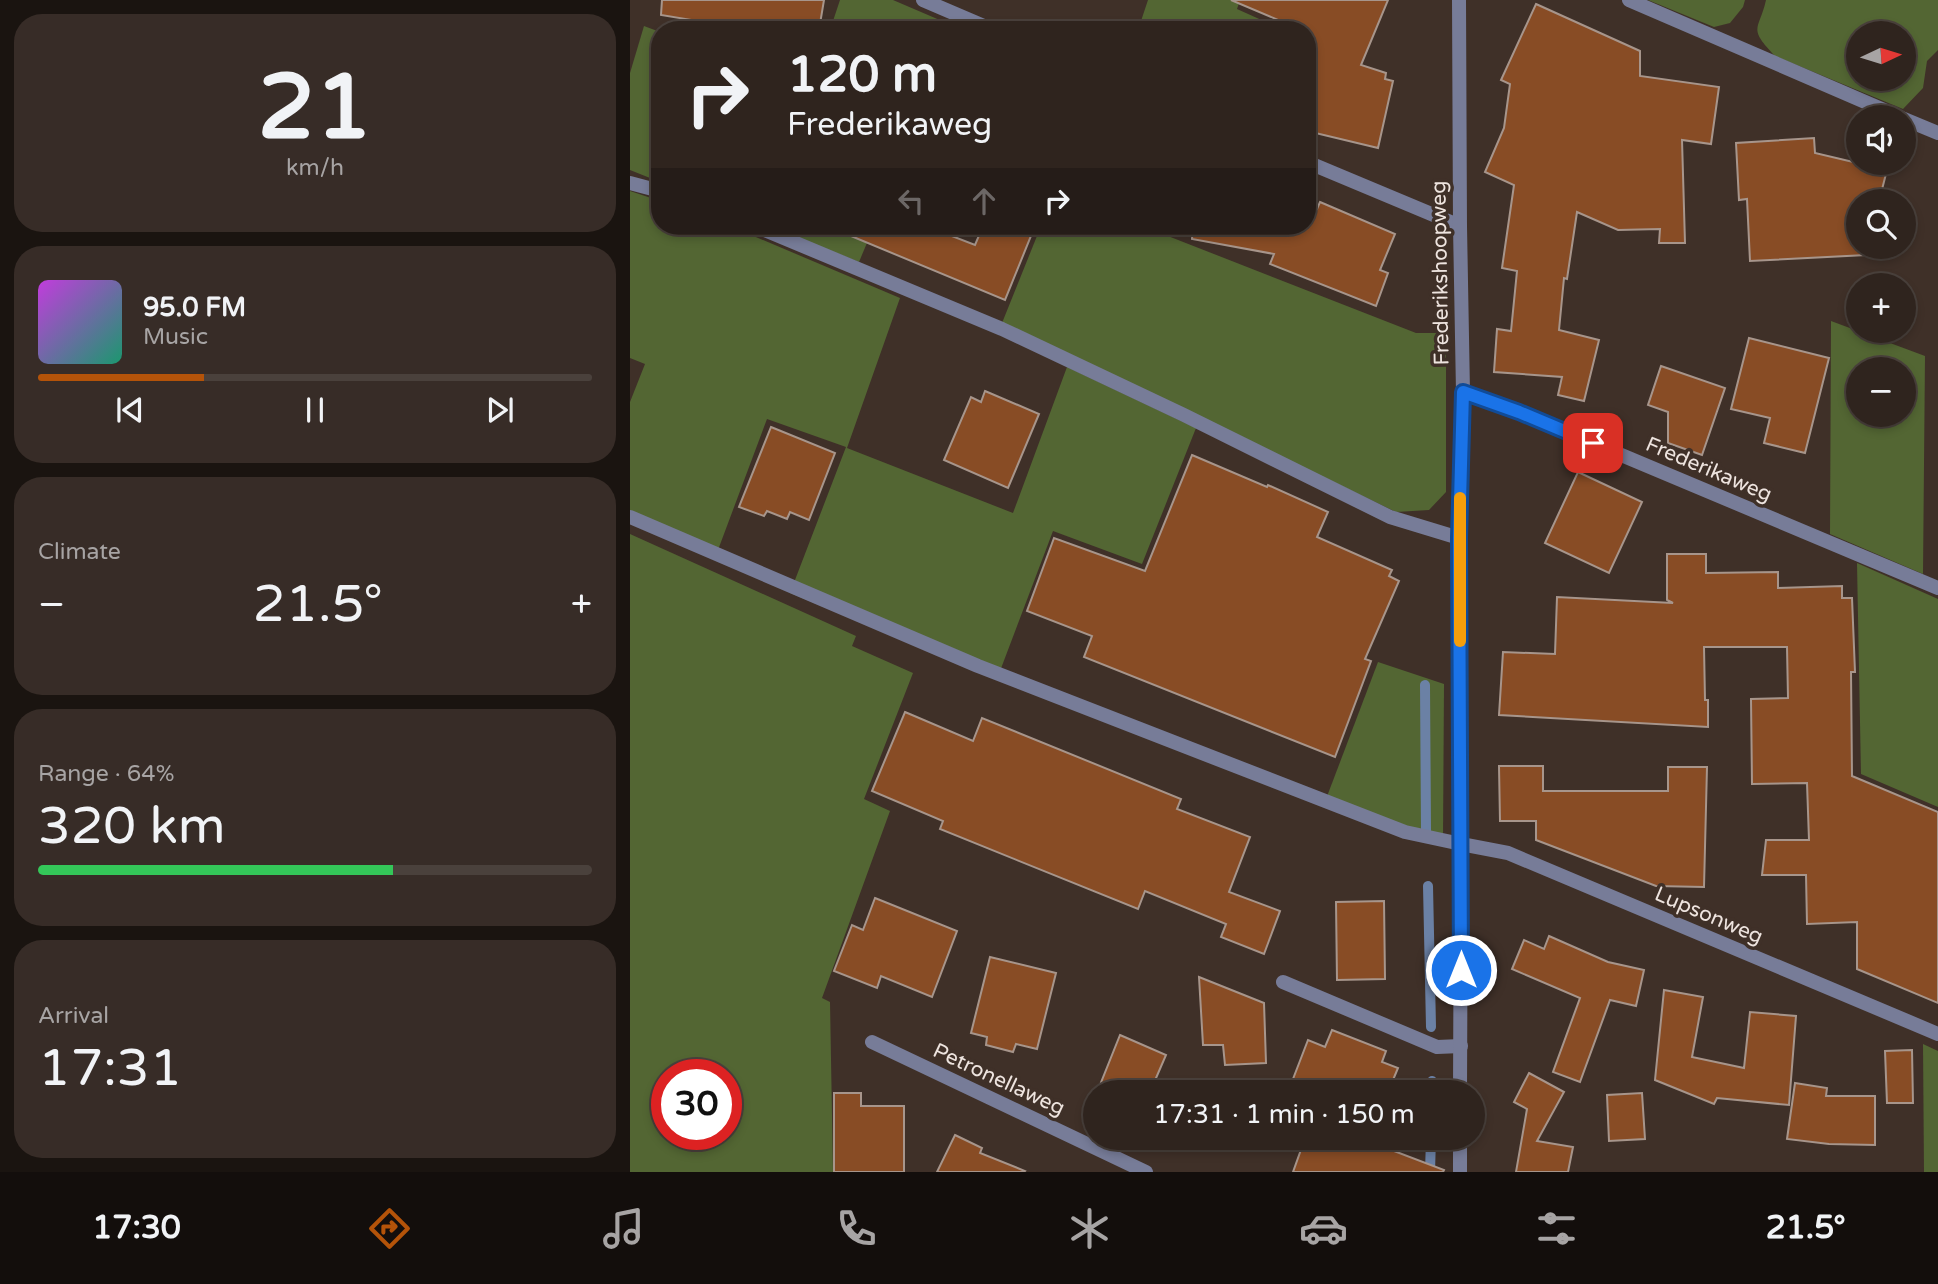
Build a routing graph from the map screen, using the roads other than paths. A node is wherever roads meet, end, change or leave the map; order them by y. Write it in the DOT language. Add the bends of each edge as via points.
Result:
graph roads {
  1 [pos="923,0"];
  2 [pos="1459,0"];
  3 [pos="1629,0"];
  4 [pos="972,21"];
  5 [pos="1872,105"];
  6 [pos="1916,124"];
  7 [pos="1938,133"];
  8 [pos="1316,166"];
  9 [pos="630,184"];
  10 [pos="651,189"];
  11 [pos="1460,226"];
  12 [pos="777,235"];
  13 [pos="1463,392"];
  14 [pos="630,517"];
  15 [pos="1459,538"];
  16 [pos="1938,588"];
  17 [pos="1461,845"];
  18 [pos="1283,982"];
  19 [pos="1938,1034"];
  20 [pos="872,1042"];
  21 [pos="1461,1046"];
  22 [pos="1460,1080"];
  23 [pos="1460,1150"];
  24 [pos="1146,1172"];
  25 [pos="1460,1172"];
  1 -- 4 [label="street"];
  2 -- 11 [label="street, Frederikshoopweg"];
  3 -- 5 [label="street"];
  6 -- 7 [label="street"];
  8 -- 11 [label="street"];
  9 -- 10 [label="street"];
  11 -- 13 [label="street, Frederikshoopweg"];
  12 -- 15 [label="street" via="1002,329 1390,517"];
  13 -- 15 [label="street, Frederikshoopweg"];
  13 -- 16 [label="street, Frederikaweg"];
  14 -- 17 [label="street, Lupsonweg" via="978,666 1405,832"];
  15 -- 17 [label="street, Frederikshoopweg"];
  17 -- 19 [label="street, Lupsonweg" via="1508,853"];
  17 -- 21 [label="street, Frederikshoopweg"];
  18 -- 21 [label="street" via="1437,1047"];
  20 -- 24 [label="street, Petronellaweg"];
  21 -- 22 [label="street, Frederikshoopweg"];
  23 -- 25 [label="street"];
}
